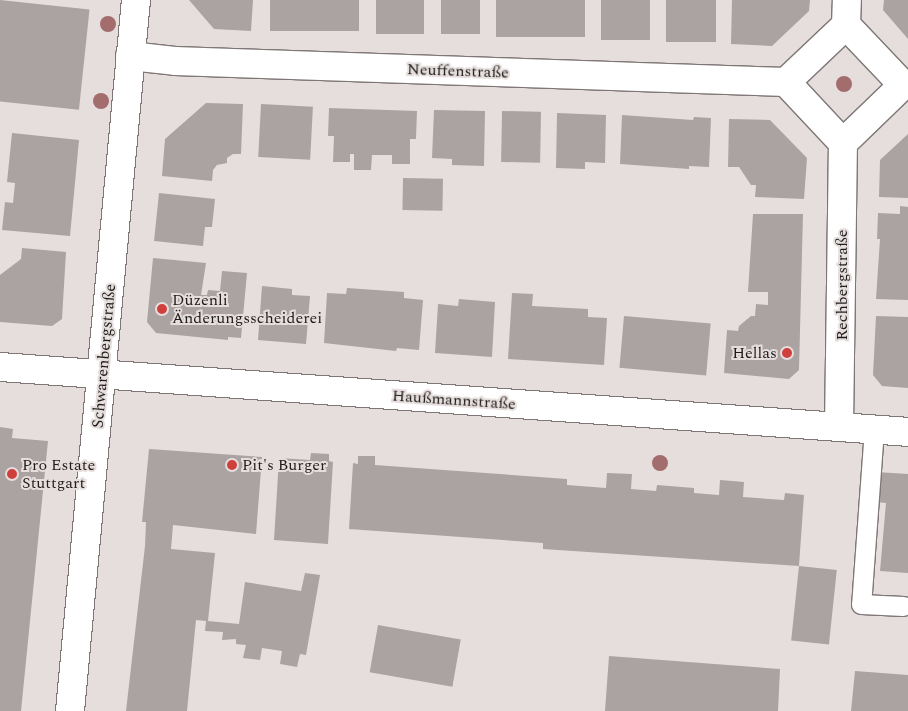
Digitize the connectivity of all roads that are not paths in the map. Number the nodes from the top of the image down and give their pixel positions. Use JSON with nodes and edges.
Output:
{"nodes":[{"id":1,"x":136,"y":0,"type":"edge"},
{"id":2,"x":846,"y":13,"type":"edge"},
{"id":3,"x":130,"y":56,"type":"junction"},
{"id":4,"x":786,"y":82,"type":"junction"},
{"id":5,"x":906,"y":85,"type":"edge"},
{"id":6,"x":843,"y":143,"type":"junction"},
{"id":7,"x":0,"y":367,"type":"edge"},
{"id":8,"x":102,"y":374,"type":"junction"},
{"id":9,"x":838,"y":427,"type":"junction"},
{"id":10,"x":874,"y":429,"type":"junction"},
{"id":11,"x":908,"y":432,"type":"edge"},
{"id":12,"x":903,"y":606,"type":"dead end"},
{"id":13,"x":70,"y":711,"type":"edge"}],
"edges":[{"from":1,"to":3,"type":"street","name":"Schwarenbergstraße"},
{"from":2,"to":4,"type":"street"},
{"from":2,"to":5,"type":"street"},
{"from":3,"to":4,"type":"street","name":"Neuffenstraße"},
{"from":3,"to":8,"type":"street","name":"Schwarenbergstraße"},
{"from":4,"to":6,"type":"street"},
{"from":5,"to":6,"type":"street"},
{"from":6,"to":9,"type":"street","name":"Rechbergstraße"},
{"from":7,"to":8,"type":"street","name":"Haußmannstraße"},
{"from":8,"to":9,"type":"street","name":"Haußmannstraße"},
{"from":8,"to":13,"type":"street","name":"Schwarenbergstraße"},
{"from":9,"to":10,"type":"street","name":"Haußmannstraße"},
{"from":10,"to":11,"type":"street","name":"Haußmannstraße"},
{"from":10,"to":12,"type":"lane"}]}
